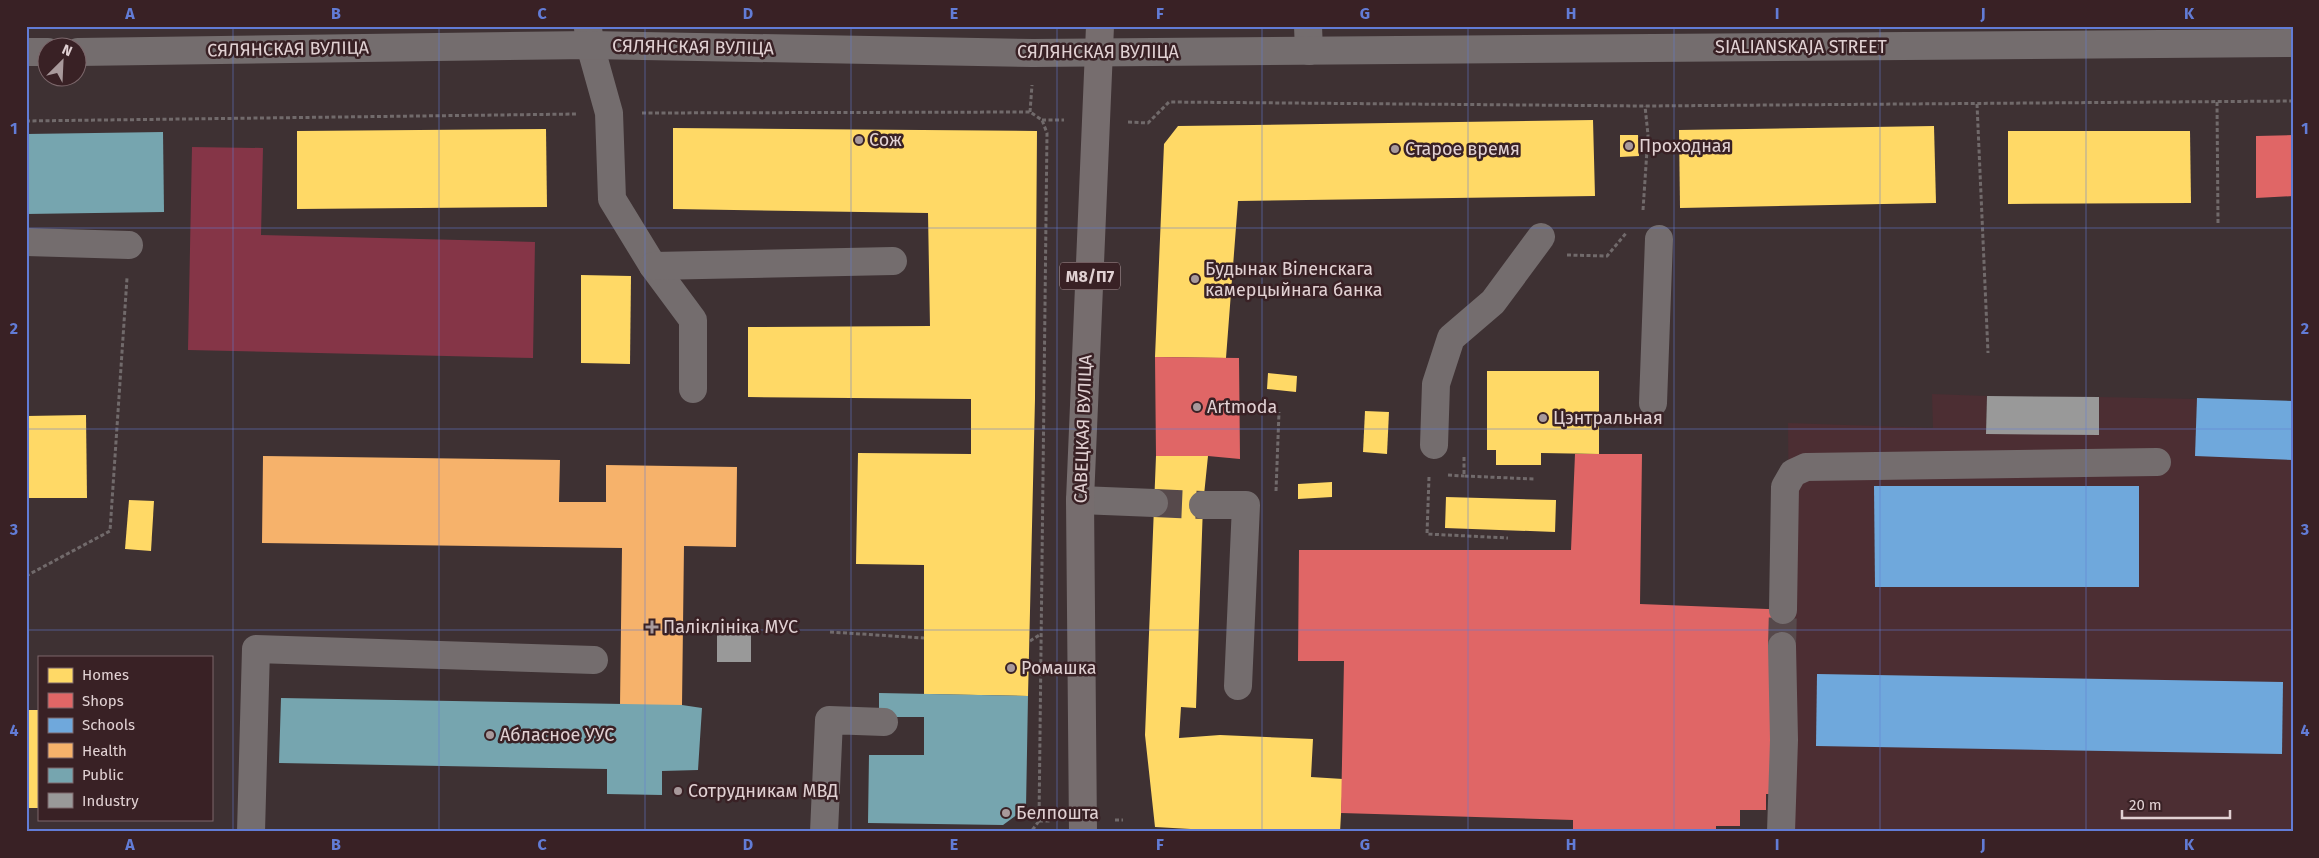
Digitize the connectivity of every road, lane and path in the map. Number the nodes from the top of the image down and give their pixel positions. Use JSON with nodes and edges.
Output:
{"nodes":[{"id":1,"x":2135,"y":35,"type":"edge"},
{"id":2,"x":589,"y":36,"type":"edge"},
{"id":3,"x":1650,"y":37,"type":"edge"},
{"id":4,"x":1099,"y":39,"type":"edge"},
{"id":5,"x":1308,"y":39,"type":"edge"},
{"id":6,"x":2293,"y":43,"type":"edge"},
{"id":7,"x":88,"y":52,"type":"edge"},
{"id":8,"x":2293,"y":101,"type":"edge"},
{"id":9,"x":2217,"y":102,"type":"junction"},
{"id":10,"x":1977,"y":104,"type":"junction"},
{"id":11,"x":1645,"y":106,"type":"junction"},
{"id":12,"x":609,"y":113,"type":"junction"},
{"id":13,"x":26,"y":121,"type":"edge"},
{"id":14,"x":1148,"y":123,"type":"dead end"},
{"id":15,"x":2218,"y":222,"type":"dead end"},
{"id":16,"x":1651,"y":228,"type":"joint"},
{"id":17,"x":1628,"y":232,"type":"dead end"},
{"id":18,"x":26,"y":242,"type":"edge"},
{"id":19,"x":128,"y":245,"type":"joint"},
{"id":20,"x":1551,"y":246,"type":"joint"},
{"id":21,"x":893,"y":262,"type":"dead end"},
{"id":22,"x":653,"y":266,"type":"junction"},
{"id":23,"x":1988,"y":353,"type":"dead end"},
{"id":24,"x":692,"y":389,"type":"dead end"},
{"id":25,"x":1653,"y":403,"type":"dead end"},
{"id":26,"x":1279,"y":412,"type":"dead end"},
{"id":27,"x":1434,"y":445,"type":"dead end"},
{"id":28,"x":1464,"y":456,"type":"dead end"},
{"id":29,"x":2157,"y":462,"type":"dead end"},
{"id":30,"x":1438,"y":475,"type":"dead end"},
{"id":31,"x":1447,"y":476,"type":"dead end"},
{"id":32,"x":1464,"y":476,"type":"junction"},
{"id":33,"x":1534,"y":478,"type":"dead end"},
{"id":34,"x":1080,"y":500,"type":"junction"},
{"id":35,"x":1154,"y":503,"type":"tunnel mouth"},
{"id":36,"x":1203,"y":505,"type":"tunnel mouth"},
{"id":37,"x":1246,"y":505,"type":"junction"},
{"id":38,"x":1508,"y":538,"type":"dead end"},
{"id":39,"x":26,"y":576,"type":"edge"},
{"id":40,"x":1783,"y":610,"type":"tunnel mouth"},
{"id":41,"x":830,"y":632,"type":"dead end"},
{"id":42,"x":1042,"y":634,"type":"junction"},
{"id":43,"x":924,"y":638,"type":"dead end"},
{"id":44,"x":1030,"y":641,"type":"dead end"},
{"id":45,"x":1782,"y":646,"type":"tunnel mouth"},
{"id":46,"x":594,"y":660,"type":"dead end"},
{"id":47,"x":1238,"y":686,"type":"dead end"},
{"id":48,"x":884,"y":722,"type":"dead end"},
{"id":49,"x":251,"y":832,"type":"edge"},
{"id":50,"x":824,"y":832,"type":"edge"},
{"id":51,"x":1031,"y":832,"type":"edge"},
{"id":52,"x":1083,"y":832,"type":"edge"},
{"id":53,"x":1781,"y":832,"type":"edge"}],
"edges":[{"from":1,"to":3,"type":"street","name":"SIALIANSKAJA STREET"},
{"from":1,"to":6,"type":"street","name":"SIALIANSKAJA STREET"},
{"from":2,"to":4,"type":"street","name":"СЯЛЯНСКАЯ ВУЛІЦА"},
{"from":2,"to":7,"type":"street","name":"СЯЛЯНСКАЯ ВУЛІЦА"},
{"from":2,"to":12,"type":"street"},
{"from":3,"to":5,"type":"street","name":"SIALIANSKAJA STREET"},
{"from":4,"to":5,"type":"street","name":"СЯЛЯНСКАЯ ВУЛІЦА"},
{"from":4,"to":34,"type":"main road","name":"САВЕЦКАЯ ВУЛІЦА","number":"М8/П7"},
{"from":8,"to":9,"type":"path"},
{"from":9,"to":10,"type":"path"},
{"from":9,"to":15,"type":"path"},
{"from":10,"to":11,"type":"path"},
{"from":10,"to":23,"type":"path"},
{"from":11,"to":14,"type":"path"},
{"from":11,"to":16,"type":"path"},
{"from":12,"to":13,"type":"path"},
{"from":12,"to":22,"type":"street"},
{"from":12,"to":42,"type":"path"},
{"from":16,"to":25,"type":"street"},
{"from":17,"to":20,"type":"path"},
{"from":18,"to":19,"type":"street"},
{"from":19,"to":39,"type":"path"},
{"from":20,"to":27,"type":"street"},
{"from":21,"to":22,"type":"street"},
{"from":22,"to":24,"type":"street"},
{"from":26,"to":37,"type":"path"},
{"from":28,"to":32,"type":"path"},
{"from":29,"to":40,"type":"street"},
{"from":30,"to":38,"type":"path"},
{"from":31,"to":32,"type":"path"},
{"from":32,"to":33,"type":"path"},
{"from":34,"to":35,"type":"street"},
{"from":34,"to":52,"type":"main road","name":"САВЕЦКАЯ ВУЛІЦА","number":"М8/П7"},
{"from":36,"to":37,"type":"street"},
{"from":37,"to":47,"type":"street"},
{"from":41,"to":43,"type":"path"},
{"from":42,"to":44,"type":"path"},
{"from":42,"to":51,"type":"path"},
{"from":45,"to":53,"type":"street"},
{"from":46,"to":49,"type":"street"},
{"from":48,"to":50,"type":"street"}]}
